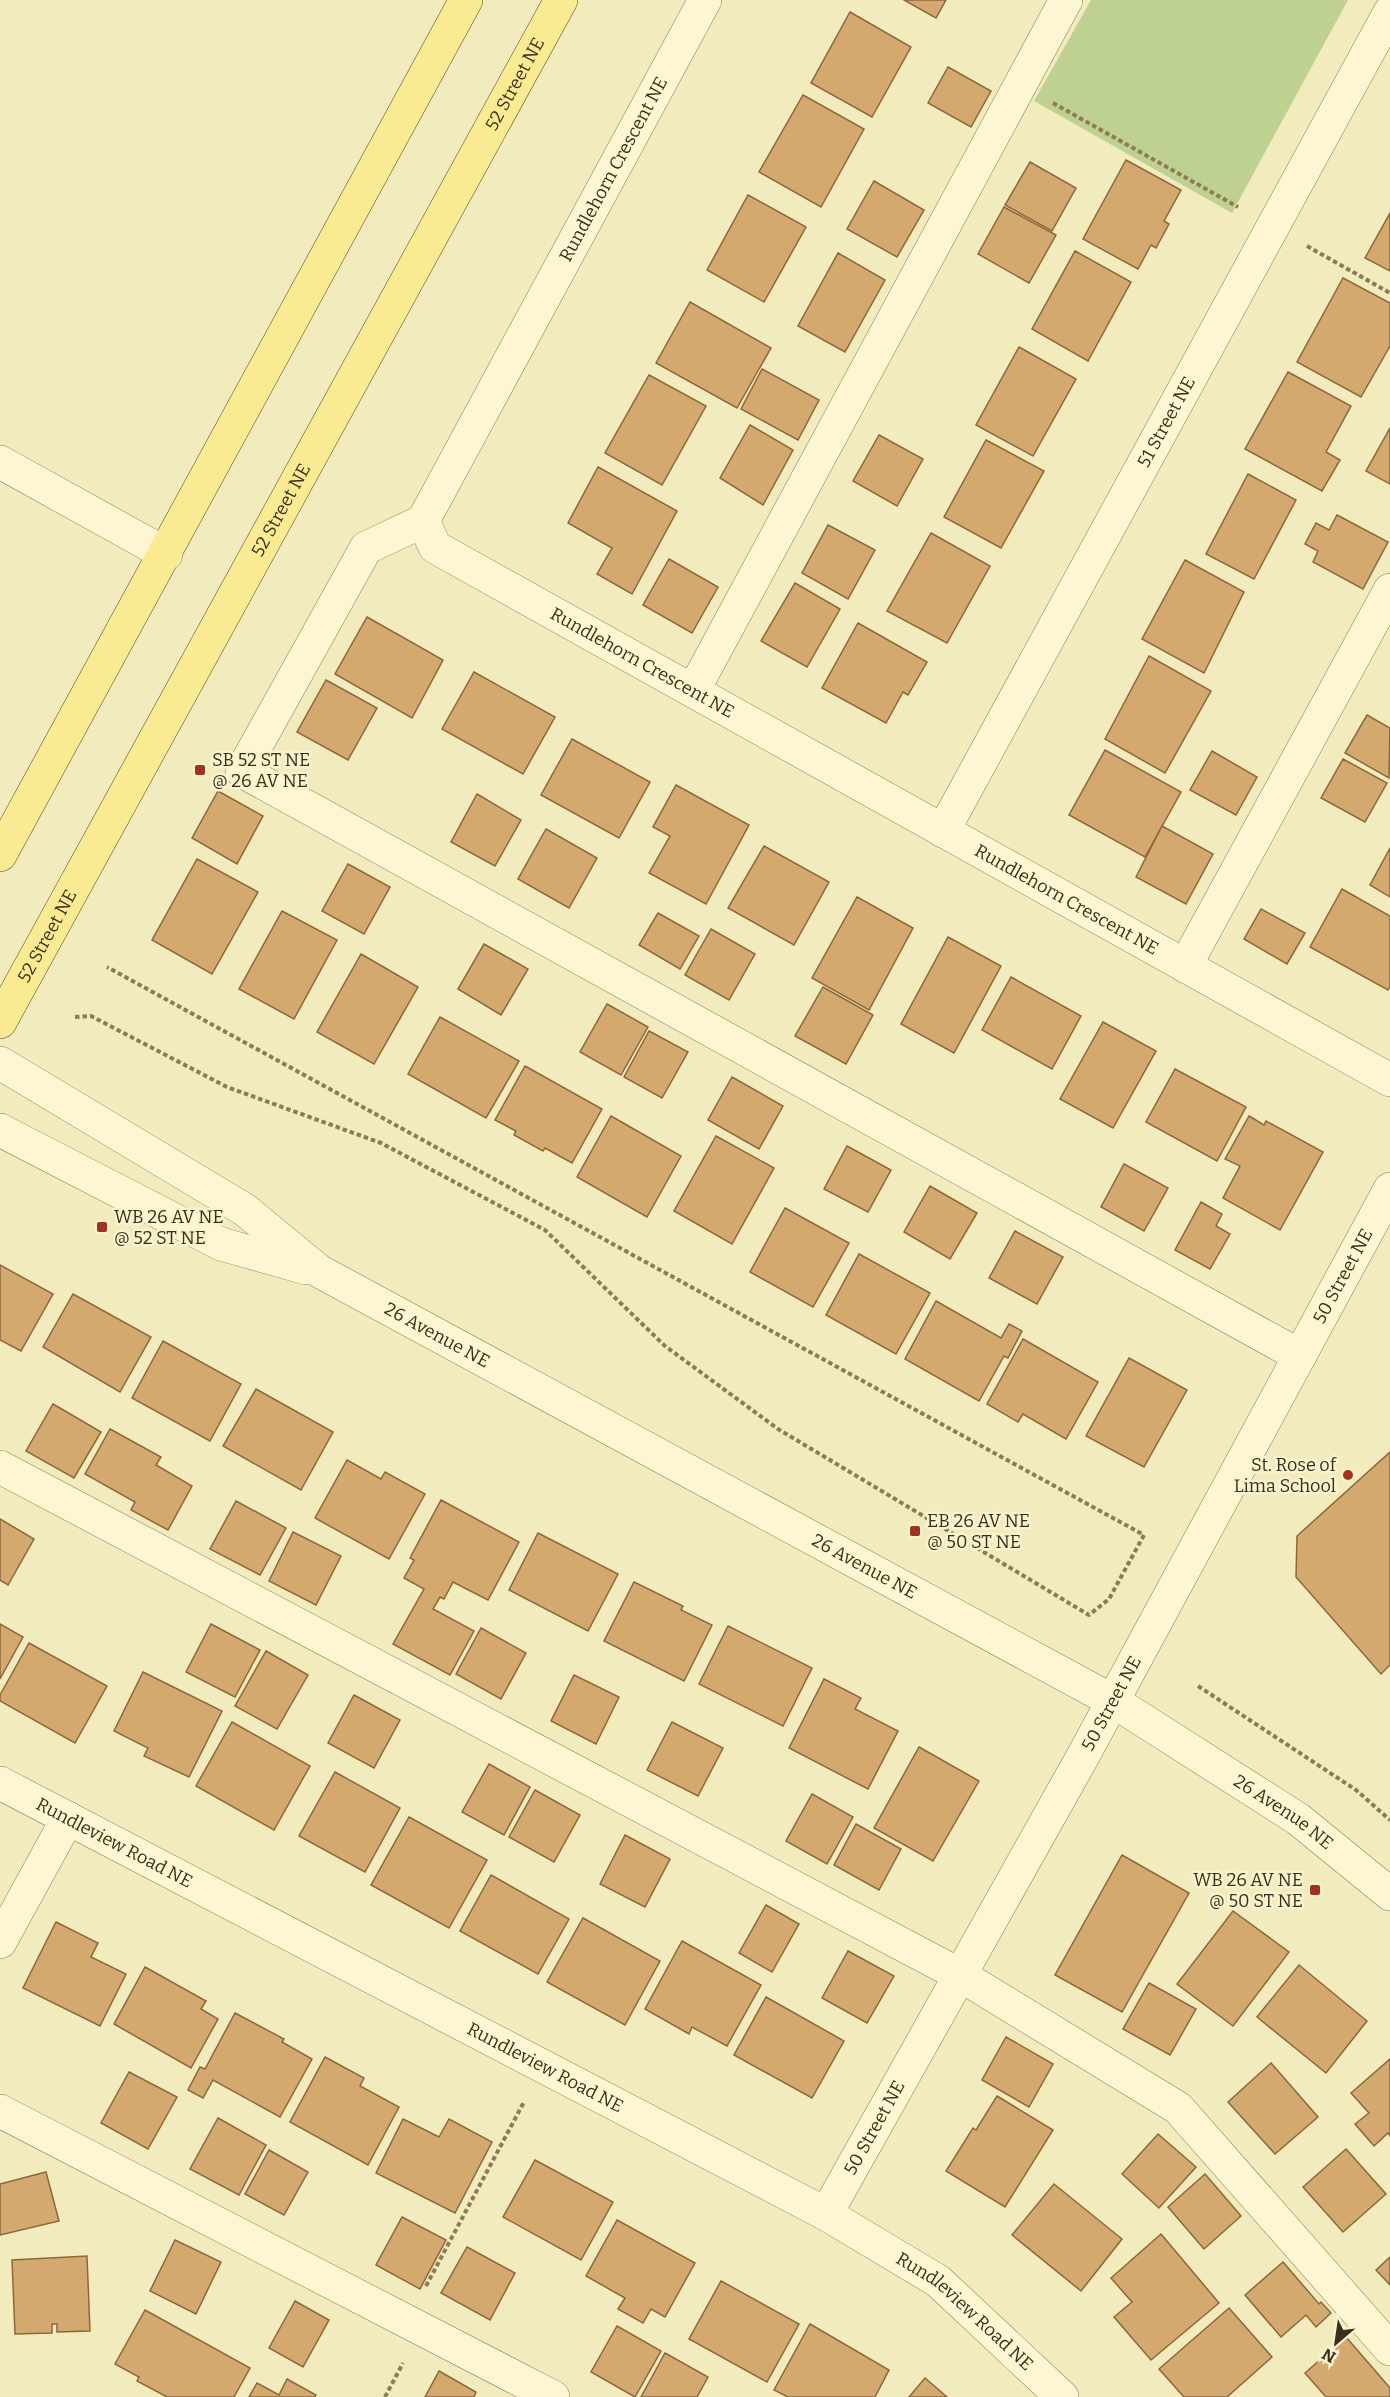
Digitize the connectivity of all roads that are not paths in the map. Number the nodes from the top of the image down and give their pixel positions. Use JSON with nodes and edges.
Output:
{"nodes":[{"id":1,"x":466,"y":0,"type":"edge"},
{"id":2,"x":561,"y":0,"type":"edge"},
{"id":3,"x":705,"y":0,"type":"edge"},
{"id":4,"x":1066,"y":0,"type":"edge"},
{"id":5,"x":1390,"y":12,"type":"edge"},
{"id":6,"x":0,"y":462,"type":"edge"},
{"id":7,"x":423,"y":521,"type":"junction"},
{"id":8,"x":166,"y":554,"type":"junction"},
{"id":9,"x":1390,"y":590,"type":"edge"},
{"id":10,"x":693,"y":691,"type":"junction"},
{"id":11,"x":39,"y":787,"type":"junction"},
{"id":12,"x":0,"y":815,"type":"edge"},
{"id":13,"x":943,"y":831,"type":"junction"},
{"id":14,"x":0,"y":855,"type":"edge"},
{"id":15,"x":1185,"y":966,"type":"junction"},
{"id":16,"x":0,"y":1022,"type":"edge"},
{"id":17,"x":0,"y":1063,"type":"edge"},
{"id":18,"x":1390,"y":1080,"type":"edge"},
{"id":19,"x":0,"y":1130,"type":"edge"},
{"id":20,"x":1390,"y":1189,"type":"edge"},
{"id":21,"x":319,"y":1271,"type":"junction"},
{"id":22,"x":1300,"y":1356,"type":"junction"},
{"id":23,"x":0,"y":1467,"type":"edge"},
{"id":24,"x":1113,"y":1701,"type":"junction"},
{"id":25,"x":0,"y":1783,"type":"edge"},
{"id":26,"x":68,"y":1818,"type":"junction"},
{"id":27,"x":1390,"y":1894,"type":"edge"},
{"id":28,"x":0,"y":1942,"type":"edge"},
{"id":29,"x":960,"y":1975,"type":"junction"},
{"id":30,"x":0,"y":2111,"type":"edge"},
{"id":31,"x":826,"y":2214,"type":"junction"},
{"id":32,"x":1390,"y":2349,"type":"edge"},
{"id":33,"x":554,"y":2397,"type":"edge"},
{"id":34,"x":1062,"y":2397,"type":"edge"}],
"edges":[{"from":1,"to":8,"type":"main road"},
{"from":2,"to":16,"type":"main road","name":"52 Street NE"},
{"from":3,"to":7,"type":"street","name":"Rundlehorn Crescent NE"},
{"from":4,"to":10,"type":"street"},
{"from":5,"to":13,"type":"street","name":"51 Street NE"},
{"from":6,"to":8,"type":"street"},
{"from":7,"to":10,"type":"street","name":"Rundlehorn Crescent NE"},
{"from":7,"to":22,"type":"street"},
{"from":8,"to":11,"type":"main road"},
{"from":9,"to":15,"type":"street"},
{"from":10,"to":13,"type":"street","name":"Rundlehorn Crescent NE"},
{"from":11,"to":12,"type":"main road"},
{"from":11,"to":14,"type":"main road"},
{"from":13,"to":15,"type":"street","name":"Rundlehorn Crescent NE"},
{"from":15,"to":18,"type":"street","name":"Rundlehorn Crescent NE"},
{"from":17,"to":21,"type":"street","name":"26 Avenue NE"},
{"from":19,"to":21,"type":"street","name":"26 Avenue NE"},
{"from":20,"to":22,"type":"street","name":"50 Street NE"},
{"from":21,"to":24,"type":"street","name":"26 Avenue NE"},
{"from":22,"to":24,"type":"street","name":"50 Street NE"},
{"from":23,"to":29,"type":"street"},
{"from":24,"to":27,"type":"street","name":"26 Avenue NE"},
{"from":24,"to":29,"type":"street","name":"50 Street NE"},
{"from":25,"to":26,"type":"street","name":"Rundleview Road NE"},
{"from":26,"to":28,"type":"street"},
{"from":26,"to":31,"type":"street","name":"Rundleview Road NE"},
{"from":29,"to":31,"type":"street","name":"50 Street NE"},
{"from":29,"to":32,"type":"street"},
{"from":30,"to":33,"type":"street"},
{"from":31,"to":34,"type":"street","name":"Rundleview Road NE"}]}
